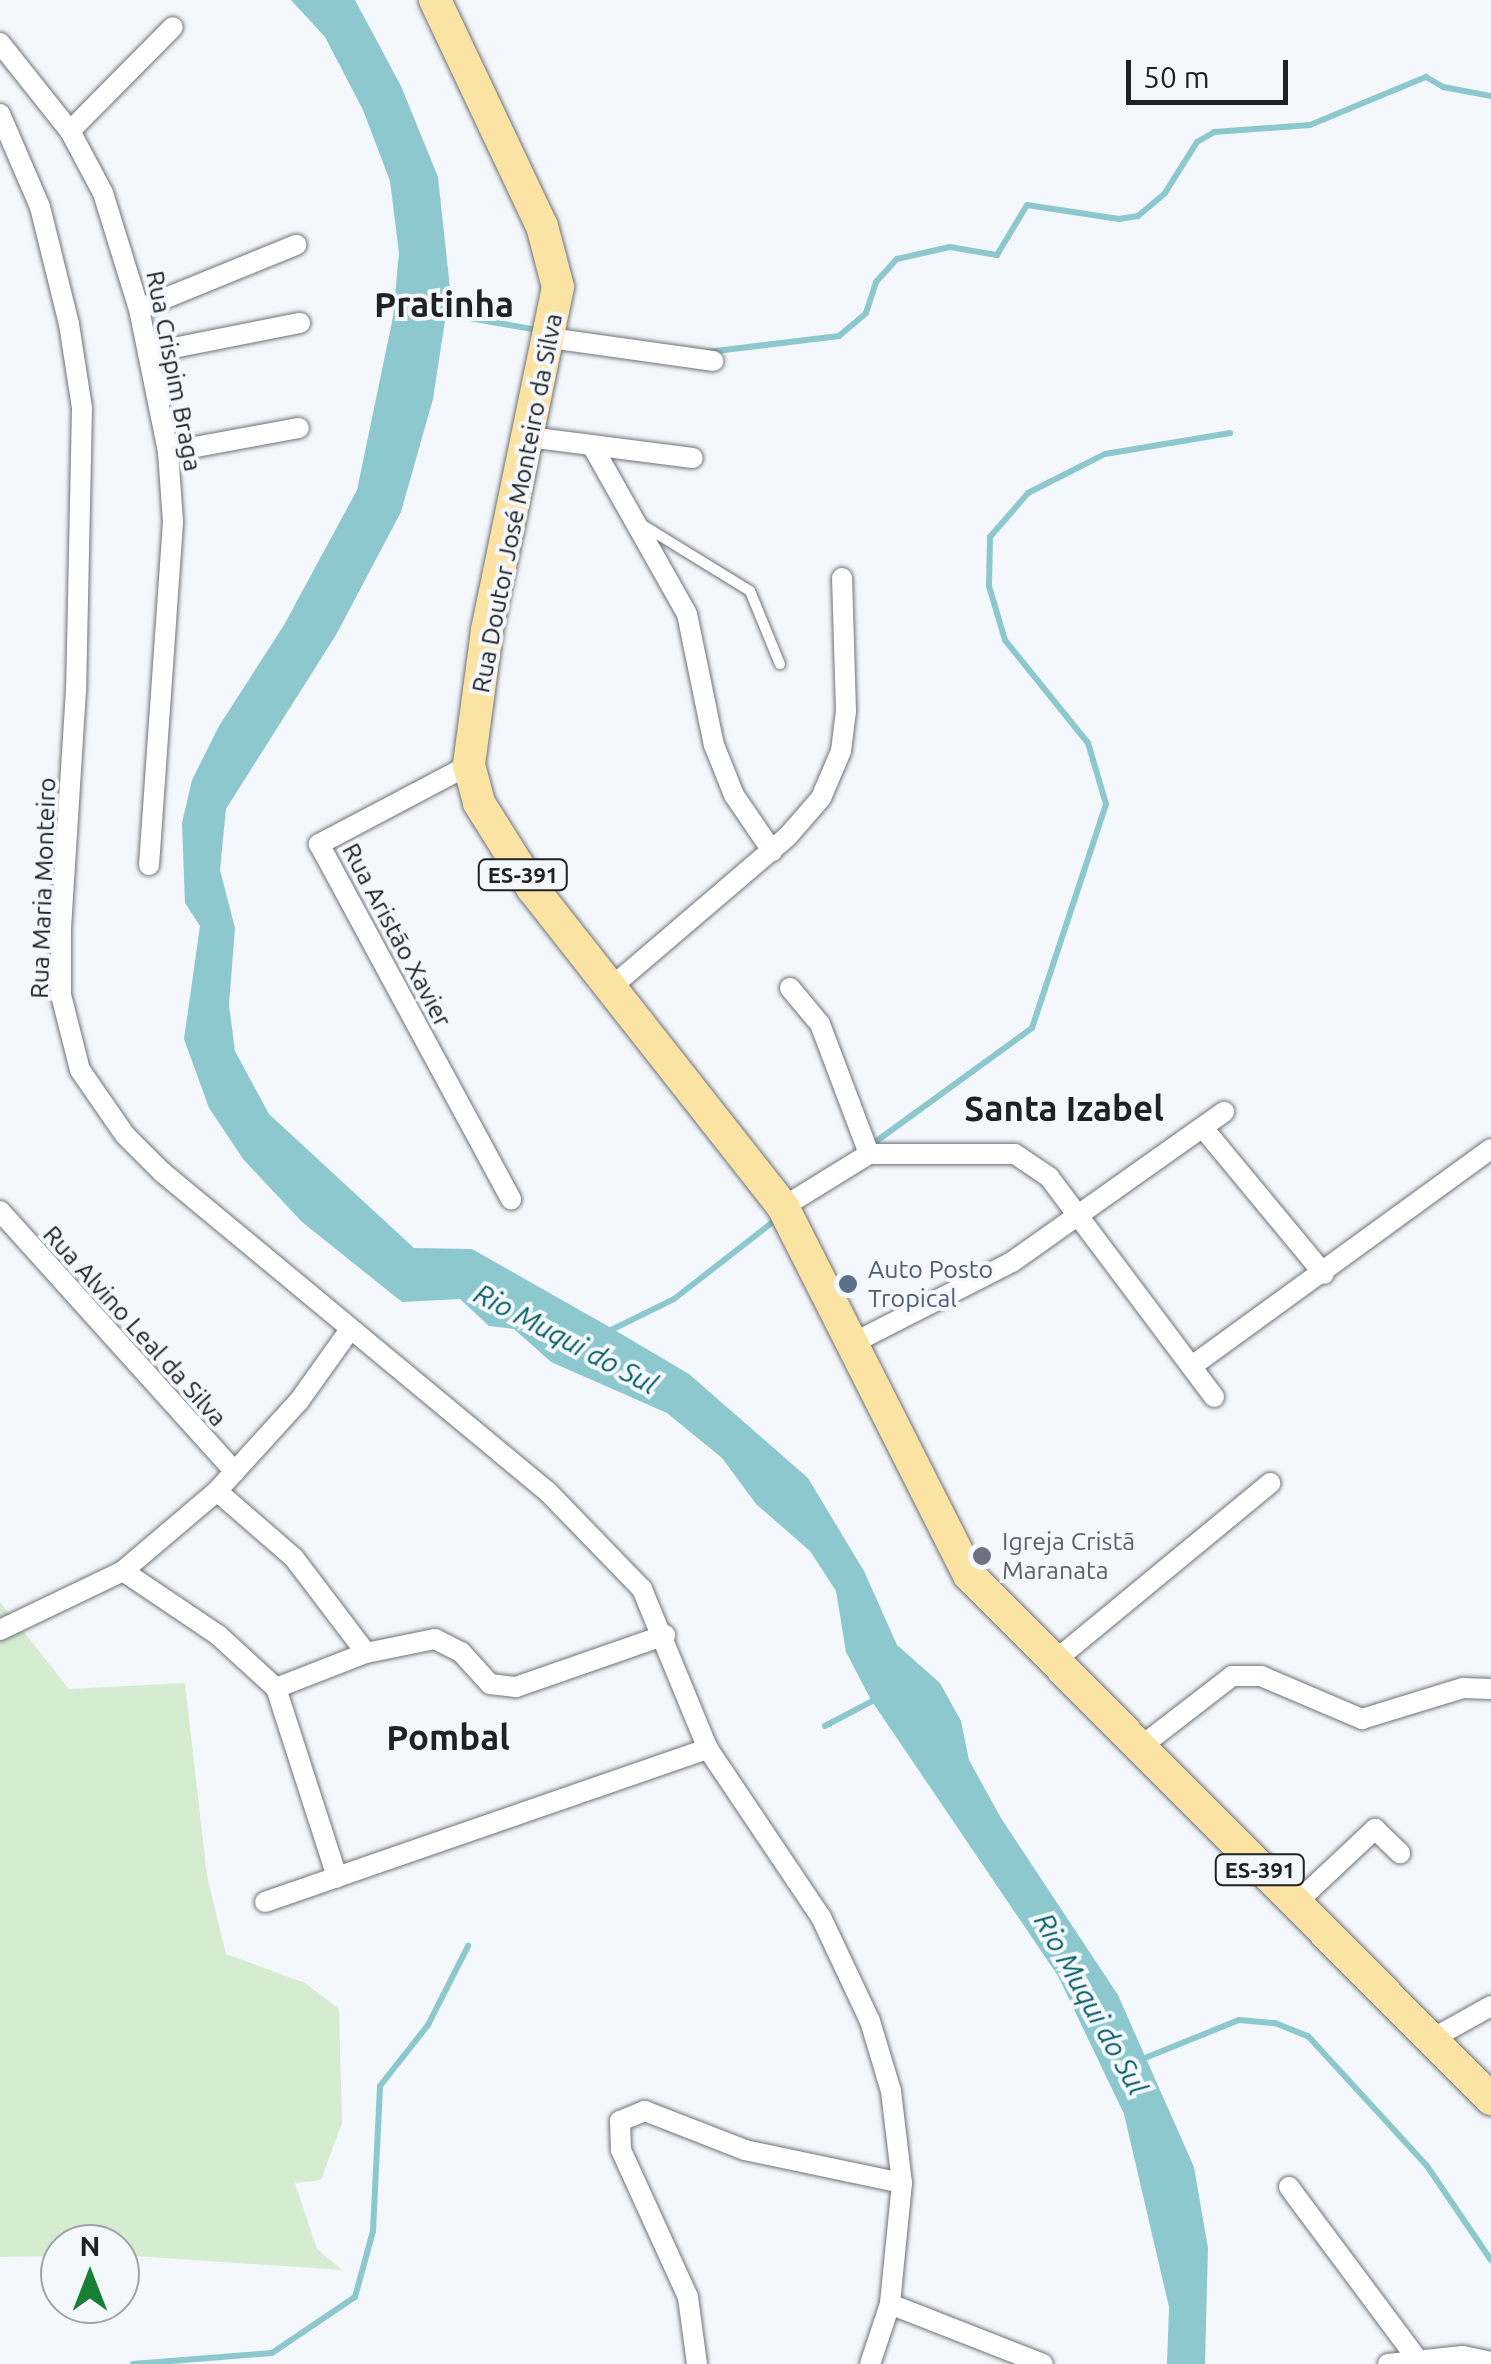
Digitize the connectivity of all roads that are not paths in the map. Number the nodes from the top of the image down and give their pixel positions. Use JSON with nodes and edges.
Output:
{"nodes":[{"id":1,"x":435,"y":0,"type":"edge"},
{"id":2,"x":173,"y":26,"type":"dead end"},
{"id":3,"x":0,"y":43,"type":"edge"},
{"id":4,"x":8,"y":68,"type":"edge"},
{"id":5,"x":0,"y":114,"type":"edge"},
{"id":6,"x":70,"y":131,"type":"junction"},
{"id":7,"x":296,"y":245,"type":"dead end"},
{"id":8,"x":139,"y":309,"type":"junction"},
{"id":9,"x":300,"y":323,"type":"dead end"},
{"id":10,"x":550,"y":338,"type":"junction"},
{"id":11,"x":148,"y":353,"type":"junction"},
{"id":12,"x":713,"y":362,"type":"dead end"},
{"id":13,"x":299,"y":428,"type":"dead end"},
{"id":14,"x":529,"y":437,"type":"junction"},
{"id":15,"x":594,"y":449,"type":"junction"},
{"id":16,"x":168,"y":452,"type":"junction"},
{"id":17,"x":693,"y":458,"type":"dead end"},
{"id":18,"x":626,"y":516,"type":"junction"},
{"id":19,"x":842,"y":578,"type":"dead end"},
{"id":20,"x":780,"y":664,"type":"dead end"},
{"id":21,"x":469,"y":765,"type":"junction"},
{"id":22,"x":772,"y":851,"type":"junction"},
{"id":23,"x":149,"y":865,"type":"dead end"},
{"id":24,"x":790,"y":988,"type":"dead end"},
{"id":25,"x":609,"y":989,"type":"junction"},
{"id":26,"x":1224,"y":1112,"type":"dead end"},
{"id":27,"x":1204,"y":1129,"type":"junction"},
{"id":28,"x":1491,"y":1149,"type":"edge"},
{"id":29,"x":869,"y":1154,"type":"junction"},
{"id":30,"x":511,"y":1199,"type":"dead end"},
{"id":31,"x":783,"y":1207,"type":"junction"},
{"id":32,"x":0,"y":1211,"type":"edge"},
{"id":33,"x":1079,"y":1217,"type":"junction"},
{"id":34,"x":1324,"y":1274,"type":"junction"},
{"id":35,"x":349,"y":1331,"type":"junction"},
{"id":36,"x":853,"y":1342,"type":"junction"},
{"id":37,"x":1192,"y":1366,"type":"junction"},
{"id":38,"x":1214,"y":1397,"type":"dead end"},
{"id":39,"x":235,"y":1472,"type":"junction"},
{"id":40,"x":1270,"y":1483,"type":"dead end"},
{"id":41,"x":217,"y":1491,"type":"junction"},
{"id":42,"x":124,"y":1571,"type":"junction"},
{"id":43,"x":0,"y":1630,"type":"edge"},
{"id":44,"x":665,"y":1635,"type":"junction"},
{"id":45,"x":366,"y":1653,"type":"junction"},
{"id":46,"x":1052,"y":1664,"type":"junction"},
{"id":47,"x":276,"y":1688,"type":"junction"},
{"id":48,"x":1491,"y":1689,"type":"edge"},
{"id":49,"x":1139,"y":1748,"type":"junction"},
{"id":50,"x":708,"y":1749,"type":"junction"},
{"id":51,"x":1400,"y":1853,"type":"dead end"},
{"id":52,"x":337,"y":1876,"type":"junction"},
{"id":53,"x":265,"y":1902,"type":"dead end"},
{"id":54,"x":1295,"y":1904,"type":"junction"},
{"id":55,"x":1491,"y":2006,"type":"edge"},
{"id":56,"x":1430,"y":2040,"type":"junction"},
{"id":57,"x":1491,"y":2099,"type":"edge"},
{"id":58,"x":902,"y":2182,"type":"junction"},
{"id":59,"x":1289,"y":2186,"type":"dead end"},
{"id":60,"x":890,"y":2304,"type":"junction"},
{"id":61,"x":1418,"y":2360,"type":"junction"},
{"id":62,"x":1491,"y":2362,"type":"edge"},
{"id":63,"x":697,"y":2364,"type":"edge"},
{"id":64,"x":870,"y":2364,"type":"edge"},
{"id":65,"x":1043,"y":2364,"type":"edge"},
{"id":66,"x":1388,"y":2364,"type":"edge"}],
"edges":[{"from":1,"to":10,"type":"main road","name":"Rua Doutor José Monteiro da Silva","number":"ES-391"},
{"from":2,"to":6,"type":"street"},
{"from":3,"to":4,"type":"street","name":"Rua Crispim Braga"},
{"from":4,"to":6,"type":"street","name":"Rua Crispim Braga"},
{"from":5,"to":35,"type":"street","name":"Rua Maria Monteiro"},
{"from":6,"to":8,"type":"street","name":"Rua Crispim Braga"},
{"from":7,"to":8,"type":"street"},
{"from":8,"to":11,"type":"street","name":"Rua Crispim Braga"},
{"from":9,"to":11,"type":"street"},
{"from":10,"to":12,"type":"street"},
{"from":10,"to":14,"type":"main road","name":"Rua Doutor José Monteiro da Silva","number":"ES-391"},
{"from":11,"to":16,"type":"street","name":"Rua Crispim Braga"},
{"from":13,"to":16,"type":"street"},
{"from":14,"to":15,"type":"street"},
{"from":14,"to":21,"type":"main road","name":"Rua Doutor José Monteiro da Silva","number":"ES-391"},
{"from":15,"to":17,"type":"street"},
{"from":15,"to":18,"type":"street"},
{"from":16,"to":23,"type":"street","name":"Rua Crispim Braga"},
{"from":18,"to":20,"type":"lane"},
{"from":18,"to":22,"type":"street"},
{"from":19,"to":22,"type":"street"},
{"from":21,"to":25,"type":"main road","name":"Rua Doutor José Monteiro da Silva","number":"ES-391"},
{"from":21,"to":30,"type":"street","name":"Rua Aristão Xavier"},
{"from":22,"to":25,"type":"street"},
{"from":24,"to":29,"type":"street"},
{"from":25,"to":31,"type":"main road","name":"Rua Doutor José Monteiro da Silva","number":"ES-391"},
{"from":26,"to":27,"type":"street"},
{"from":27,"to":33,"type":"street"},
{"from":27,"to":34,"type":"street"},
{"from":28,"to":34,"type":"street"},
{"from":29,"to":31,"type":"street"},
{"from":29,"to":33,"type":"street"},
{"from":31,"to":36,"type":"main road","name":"Rua Doutor José Monteiro da Silva","number":"ES-391"},
{"from":32,"to":39,"type":"street","name":"Rua Alvino Leal da Silva"},
{"from":33,"to":36,"type":"street"},
{"from":33,"to":37,"type":"street"},
{"from":34,"to":37,"type":"street"},
{"from":35,"to":39,"type":"street"},
{"from":35,"to":44,"type":"street","name":"Rua Maria Monteiro"},
{"from":36,"to":46,"type":"main road","name":"Rua Doutor José Monteiro da Silva","number":"ES-391"},
{"from":37,"to":38,"type":"street"},
{"from":39,"to":41,"type":"street"},
{"from":40,"to":46,"type":"street"},
{"from":41,"to":42,"type":"street"},
{"from":41,"to":45,"type":"street"},
{"from":42,"to":43,"type":"street"},
{"from":42,"to":47,"type":"street"},
{"from":44,"to":45,"type":"street"},
{"from":44,"to":50,"type":"street","name":"Rua Maria Monteiro"},
{"from":45,"to":47,"type":"street"},
{"from":46,"to":49,"type":"main road","number":"ES-391"},
{"from":47,"to":52,"type":"street"},
{"from":48,"to":49,"type":"street"},
{"from":49,"to":54,"type":"main road","number":"ES-391"},
{"from":50,"to":52,"type":"street"},
{"from":50,"to":58,"type":"street","name":"Rua Maria Monteiro"},
{"from":51,"to":54,"type":"street"},
{"from":52,"to":53,"type":"street"},
{"from":54,"to":56,"type":"main road","number":"ES-391"},
{"from":55,"to":56,"type":"street"},
{"from":56,"to":57,"type":"main road","number":"ES-391"},
{"from":58,"to":60,"type":"street","name":"Rua Maria Monteiro"},
{"from":58,"to":63,"type":"street"},
{"from":59,"to":61,"type":"street"},
{"from":60,"to":64,"type":"street","name":"Rua Maria Monteiro"},
{"from":60,"to":65,"type":"street"},
{"from":61,"to":62,"type":"street"},
{"from":61,"to":66,"type":"street"}]}
